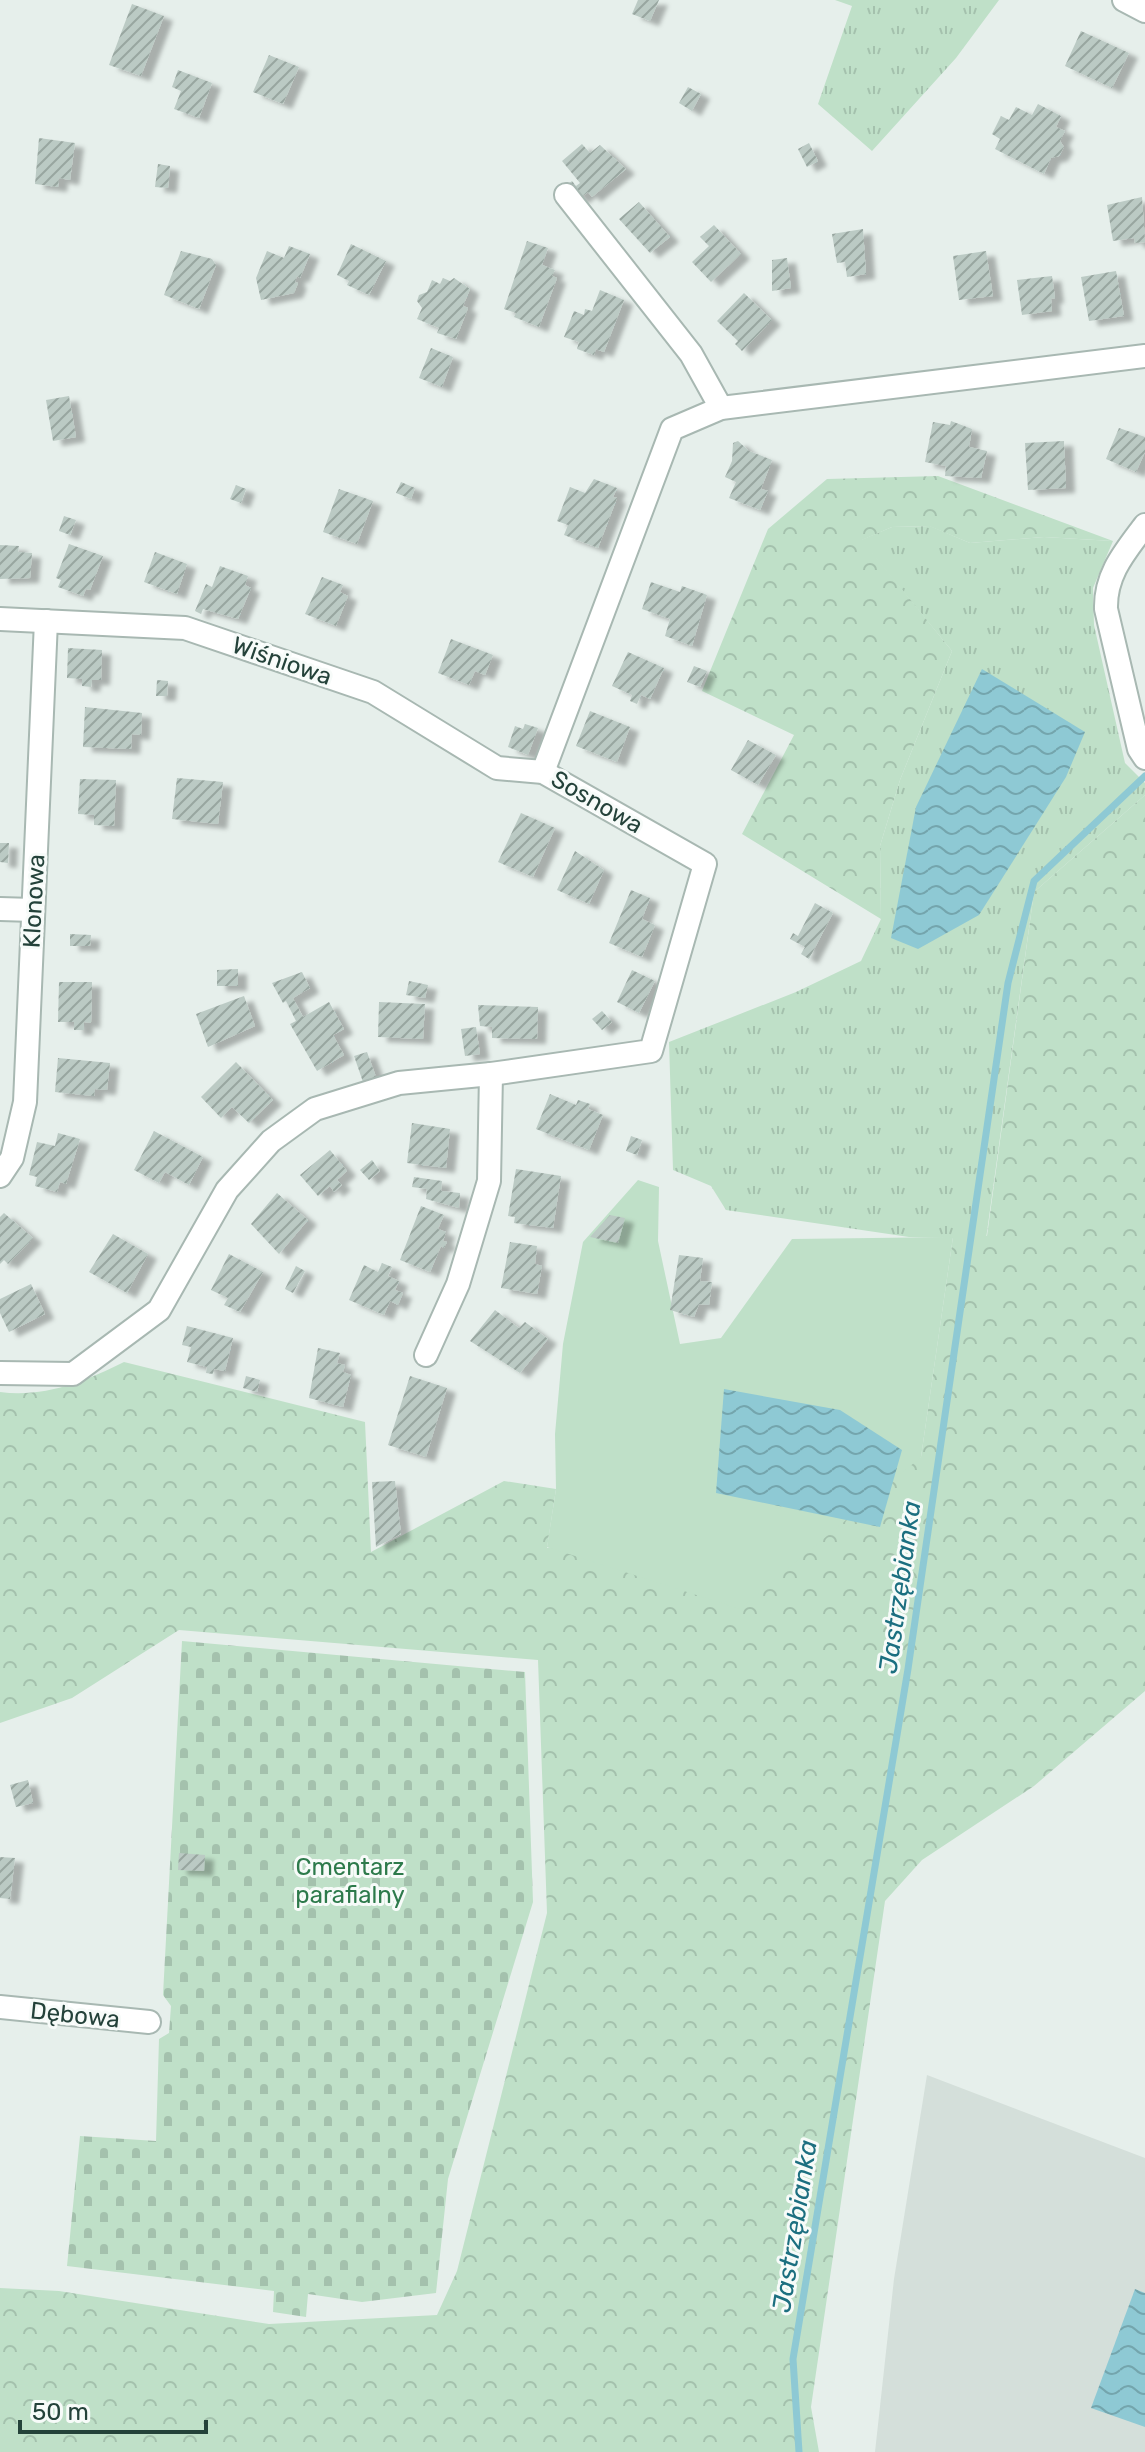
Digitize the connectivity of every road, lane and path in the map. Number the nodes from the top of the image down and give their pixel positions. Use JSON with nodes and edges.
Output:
{"nodes":[{"id":1,"x":1124,"y":0,"type":"edge"},
{"id":2,"x":1145,"y":11,"type":"edge"},
{"id":3,"x":566,"y":195,"type":"dead end"},
{"id":4,"x":1145,"y":356,"type":"edge"},
{"id":5,"x":721,"y":408,"type":"junction"},
{"id":6,"x":1145,"y":525,"type":"edge"},
{"id":7,"x":0,"y":619,"type":"edge"},
{"id":8,"x":46,"y":621,"type":"junction"},
{"id":9,"x":1142,"y":753,"type":"edge"},
{"id":10,"x":543,"y":772,"type":"junction"},
{"id":11,"x":0,"y":909,"type":"edge"},
{"id":12,"x":33,"y":910,"type":"junction"},
{"id":13,"x":491,"y":1074,"type":"junction"},
{"id":14,"x":0,"y":1176,"type":"edge"},
{"id":15,"x":426,"y":1355,"type":"dead end"},
{"id":16,"x":0,"y":1373,"type":"edge"},
{"id":17,"x":0,"y":2007,"type":"edge"},
{"id":18,"x":149,"y":2022,"type":"dead end"}],
"edges":[{"from":1,"to":2,"type":"street"},
{"from":3,"to":5,"type":"street"},
{"from":4,"to":5,"type":"street","name":"Sosnowa"},
{"from":5,"to":10,"type":"street","name":"Sosnowa"},
{"from":6,"to":9,"type":"street"},
{"from":7,"to":8,"type":"street","name":"Wiśniowa"},
{"from":8,"to":10,"type":"street","name":"Wiśniowa"},
{"from":8,"to":12,"type":"street","name":"Klonowa"},
{"from":10,"to":13,"type":"street","name":"Sosnowa"},
{"from":11,"to":12,"type":"street"},
{"from":12,"to":14,"type":"street","name":"Klonowa"},
{"from":13,"to":15,"type":"street"},
{"from":13,"to":16,"type":"street","name":"Sosnowa"},
{"from":17,"to":18,"type":"street","name":"Dębowa"}]}
